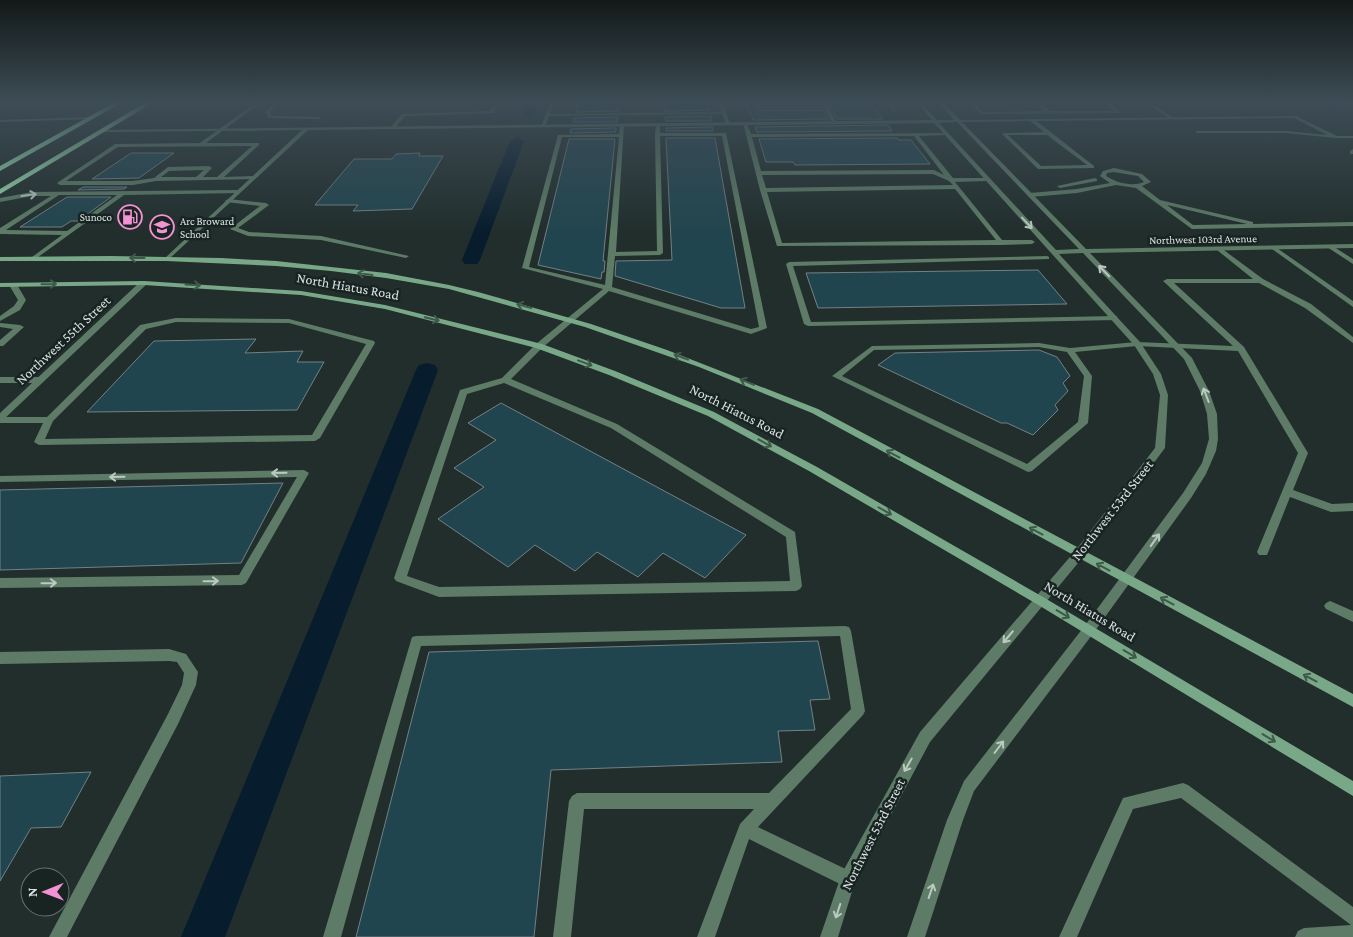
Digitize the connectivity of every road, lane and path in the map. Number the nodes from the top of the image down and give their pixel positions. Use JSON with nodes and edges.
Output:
{"nodes":[{"id":1,"x":43,"y":145,"type":"edge"},
{"id":2,"x":80,"y":145,"type":"edge"},
{"id":3,"x":201,"y":145,"type":"joint"},
{"id":4,"x":216,"y":145,"type":"edge"},
{"id":5,"x":256,"y":145,"type":"edge"},
{"id":6,"x":289,"y":145,"type":"edge"},
{"id":7,"x":558,"y":145,"type":"edge"},
{"id":8,"x":620,"y":145,"type":"edge"},
{"id":9,"x":657,"y":145,"type":"edge"},
{"id":10,"x":726,"y":145,"type":"edge"},
{"id":11,"x":751,"y":145,"type":"edge"},
{"id":12,"x":923,"y":145,"type":"edge"},
{"id":13,"x":957,"y":145,"type":"edge"},
{"id":14,"x":981,"y":145,"type":"edge"},
{"id":15,"x":1015,"y":145,"type":"edge"},
{"id":16,"x":1063,"y":145,"type":"edge"},
{"id":17,"x":1091,"y":167,"type":"junction"},
{"id":18,"x":0,"y":169,"type":"edge"},
{"id":19,"x":759,"y":173,"type":"junction"},
{"id":20,"x":1105,"y":175,"type":"junction"},
{"id":21,"x":198,"y":178,"type":"junction"},
{"id":22,"x":219,"y":178,"type":"junction"},
{"id":23,"x":253,"y":178,"type":"junction"},
{"id":24,"x":156,"y":179,"type":"junction"},
{"id":25,"x":988,"y":179,"type":"junction"},
{"id":26,"x":951,"y":180,"type":"junction"},
{"id":27,"x":1116,"y":183,"type":"junction"},
{"id":28,"x":1136,"y":185,"type":"junction"},
{"id":29,"x":957,"y":188,"type":"junction"},
{"id":30,"x":763,"y":190,"type":"junction"},
{"id":31,"x":0,"y":192,"type":"edge"},
{"id":32,"x":238,"y":192,"type":"junction"},
{"id":33,"x":1028,"y":192,"type":"junction"},
{"id":34,"x":124,"y":193,"type":"junction"},
{"id":35,"x":58,"y":194,"type":"junction"},
{"id":36,"x":0,"y":200,"type":"edge"},
{"id":37,"x":228,"y":201,"type":"junction"},
{"id":38,"x":1157,"y":201,"type":"junction"},
{"id":39,"x":1353,"y":224,"type":"edge"},
{"id":40,"x":1266,"y":226,"type":"junction"},
{"id":41,"x":0,"y":232,"type":"edge"},
{"id":42,"x":69,"y":233,"type":"junction"},
{"id":43,"x":1001,"y":242,"type":"junction"},
{"id":44,"x":1032,"y":242,"type":"dead end"},
{"id":45,"x":1329,"y":246,"type":"junction"},
{"id":46,"x":1353,"y":246,"type":"edge"},
{"id":47,"x":1274,"y":248,"type":"junction"},
{"id":48,"x":1219,"y":249,"type":"junction"},
{"id":49,"x":1085,"y":251,"type":"junction"},
{"id":50,"x":1054,"y":252,"type":"junction"},
{"id":51,"x":612,"y":254,"type":"junction"},
{"id":52,"x":406,"y":256,"type":"dead end"},
{"id":53,"x":34,"y":258,"type":"junction"},
{"id":54,"x":168,"y":258,"type":"junction"},
{"id":55,"x":1047,"y":258,"type":"dead end"},
{"id":56,"x":0,"y":259,"type":"edge"},
{"id":57,"x":1353,"y":262,"type":"edge"},
{"id":58,"x":1260,"y":281,"type":"junction"},
{"id":59,"x":144,"y":283,"type":"junction"},
{"id":60,"x":0,"y":285,"type":"edge"},
{"id":61,"x":13,"y":285,"type":"junction"},
{"id":62,"x":608,"y":288,"type":"junction"},
{"id":63,"x":1353,"y":305,"type":"edge"},
{"id":64,"x":1114,"y":318,"type":"junction"},
{"id":65,"x":0,"y":319,"type":"edge"},
{"id":66,"x":571,"y":319,"type":"junction"},
{"id":67,"x":0,"y":325,"type":"edge"},
{"id":68,"x":1353,"y":340,"type":"edge"},
{"id":69,"x":0,"y":344,"type":"edge"},
{"id":70,"x":1137,"y":344,"type":"junction"},
{"id":71,"x":1176,"y":345,"type":"junction"},
{"id":72,"x":539,"y":346,"type":"junction"},
{"id":73,"x":1241,"y":349,"type":"junction"},
{"id":74,"x":1070,"y":350,"type":"junction"},
{"id":75,"x":0,"y":380,"type":"edge"},
{"id":76,"x":41,"y":380,"type":"junction"},
{"id":77,"x":505,"y":380,"type":"junction"},
{"id":78,"x":0,"y":419,"type":"edge"},
{"id":79,"x":50,"y":420,"type":"junction"},
{"id":80,"x":0,"y":480,"type":"edge"},
{"id":81,"x":1287,"y":492,"type":"junction"},
{"id":82,"x":1353,"y":507,"type":"edge"},
{"id":83,"x":1263,"y":552,"type":"dead end"},
{"id":84,"x":1079,"y":554,"type":"junction"},
{"id":85,"x":1127,"y":580,"type":"junction"},
{"id":86,"x":0,"y":584,"type":"edge"},
{"id":87,"x":1039,"y":600,"type":"junction"},
{"id":88,"x":1330,"y":606,"type":"dead end"},
{"id":89,"x":1353,"y":617,"type":"edge"},
{"id":90,"x":1088,"y":629,"type":"junction"},
{"id":91,"x":0,"y":658,"type":"edge"},
{"id":92,"x":1353,"y":701,"type":"edge"},
{"id":93,"x":1353,"y":788,"type":"edge"},
{"id":94,"x":772,"y":801,"type":"junction"},
{"id":95,"x":745,"y":829,"type":"junction"},
{"id":96,"x":848,"y":879,"type":"junction"},
{"id":97,"x":1353,"y":917,"type":"edge"},
{"id":98,"x":1353,"y":933,"type":"edge"},
{"id":99,"x":58,"y":937,"type":"edge"},
{"id":100,"x":332,"y":937,"type":"edge"},
{"id":101,"x":562,"y":937,"type":"edge"},
{"id":102,"x":706,"y":937,"type":"edge"},
{"id":103,"x":829,"y":937,"type":"edge"},
{"id":104,"x":916,"y":937,"type":"edge"},
{"id":105,"x":1068,"y":937,"type":"edge"},
{"id":106,"x":1304,"y":937,"type":"edge"}],
"edges":[{"from":1,"to":18,"type":"highway"},
{"from":2,"to":31,"type":"highway"},
{"from":3,"to":4,"type":"street"},
{"from":3,"to":24,"type":"street"},
{"from":5,"to":22,"type":"street"},
{"from":6,"to":23,"type":"street"},
{"from":7,"to":62,"type":"street"},
{"from":8,"to":51,"type":"street"},
{"from":9,"to":51,"type":"street"},
{"from":10,"to":62,"type":"street"},
{"from":11,"to":19,"type":"street"},
{"from":12,"to":26,"type":"street"},
{"from":13,"to":25,"type":"street","name":"Northwest 53rd Street"},
{"from":14,"to":33,"type":"street"},
{"from":15,"to":17,"type":"street"},
{"from":16,"to":17,"type":"street"},
{"from":17,"to":20,"type":"street"},
{"from":19,"to":26,"type":"street"},
{"from":19,"to":30,"type":"street"},
{"from":20,"to":27,"type":"street"},
{"from":20,"to":28,"type":"street"},
{"from":20,"to":33,"type":"street"},
{"from":21,"to":22,"type":"street"},
{"from":21,"to":24,"type":"street"},
{"from":21,"to":24,"type":"street"},
{"from":22,"to":23,"type":"street"},
{"from":23,"to":32,"type":"street"},
{"from":25,"to":26,"type":"street"},
{"from":25,"to":50,"type":"street","name":"Northwest 53rd Street","one_way":true},
{"from":26,"to":29,"type":"street"},
{"from":27,"to":28,"type":"street"},
{"from":27,"to":33,"type":"street"},
{"from":28,"to":38,"type":"street"},
{"from":29,"to":30,"type":"street"},
{"from":29,"to":43,"type":"street"},
{"from":30,"to":43,"type":"street"},
{"from":32,"to":34,"type":"street"},
{"from":32,"to":37,"type":"street"},
{"from":33,"to":49,"type":"street"},
{"from":34,"to":35,"type":"street"},
{"from":34,"to":42,"type":"street"},
{"from":36,"to":35,"type":"street","one_way":true},
{"from":35,"to":41,"type":"street"},
{"from":37,"to":52,"type":"street"},
{"from":37,"to":54,"type":"street"},
{"from":38,"to":40,"type":"street"},
{"from":38,"to":40,"type":"street"},
{"from":39,"to":40,"type":"street"},
{"from":41,"to":42,"type":"street"},
{"from":42,"to":53,"type":"street"},
{"from":43,"to":44,"type":"street"},
{"from":45,"to":46,"type":"street","name":"Northwest 103rd Avenue"},
{"from":45,"to":47,"type":"street","name":"Northwest 103rd Avenue"},
{"from":45,"to":57,"type":"street"},
{"from":47,"to":48,"type":"street","name":"Northwest 103rd Avenue"},
{"from":47,"to":63,"type":"street"},
{"from":48,"to":49,"type":"street","name":"Northwest 103rd Avenue"},
{"from":48,"to":58,"type":"street"},
{"from":49,"to":50,"type":"street","name":"Northwest 103rd Avenue"},
{"from":71,"to":49,"type":"street","one_way":true},
{"from":50,"to":64,"type":"street","name":"Northwest 53rd Street"},
{"from":51,"to":62,"type":"street"},
{"from":54,"to":53,"type":"main road","name":"North Hiatus Road","one_way":true},
{"from":53,"to":56,"type":"main road","name":"North Hiatus Road"},
{"from":66,"to":54,"type":"main road","name":"North Hiatus Road","one_way":true},
{"from":55,"to":64,"type":"street"},
{"from":58,"to":68,"type":"street"},
{"from":58,"to":73,"type":"street"},
{"from":61,"to":59,"type":"main road","name":"North Hiatus Road","one_way":true},
{"from":59,"to":72,"type":"main road","name":"North Hiatus Road","one_way":true},
{"from":59,"to":76,"type":"street","name":"Northwest 55th Street"},
{"from":60,"to":61,"type":"main road","name":"North Hiatus Road"},
{"from":61,"to":65,"type":"street"},
{"from":62,"to":66,"type":"street"},
{"from":64,"to":70,"type":"street","name":"Northwest 53rd Street"},
{"from":66,"to":72,"type":"street"},
{"from":84,"to":66,"type":"main road","name":"North Hiatus Road","one_way":true},
{"from":67,"to":69,"type":"street"},
{"from":70,"to":71,"type":"street"},
{"from":70,"to":74,"type":"street"},
{"from":70,"to":84,"type":"street","name":"Northwest 53rd Street"},
{"from":71,"to":73,"type":"street"},
{"from":85,"to":71,"type":"street","one_way":true},
{"from":72,"to":77,"type":"street"},
{"from":72,"to":87,"type":"main road","name":"North Hiatus Road","one_way":true},
{"from":73,"to":81,"type":"street"},
{"from":74,"to":74,"type":"street"},
{"from":75,"to":76,"type":"street"},
{"from":76,"to":78,"type":"street","name":"Northwest 55th Street"},
{"from":77,"to":77,"type":"street"},
{"from":78,"to":79,"type":"street"},
{"from":79,"to":79,"type":"street"},
{"from":86,"to":80,"type":"street","one_way":true},
{"from":81,"to":82,"type":"street"},
{"from":81,"to":83,"type":"street"},
{"from":85,"to":84,"type":"main road","name":"North Hiatus Road","one_way":true},
{"from":84,"to":87,"type":"street","name":"Northwest 53rd Street"},
{"from":85,"to":90,"type":"street"},
{"from":92,"to":85,"type":"main road","name":"North Hiatus Road","one_way":true},
{"from":87,"to":90,"type":"main road","name":"North Hiatus Road","one_way":true},
{"from":87,"to":96,"type":"street","name":"Northwest 53rd Street","one_way":true},
{"from":88,"to":89,"type":"street"},
{"from":90,"to":93,"type":"main road","name":"North Hiatus Road","one_way":true},
{"from":104,"to":90,"type":"street","one_way":true},
{"from":91,"to":99,"type":"street"},
{"from":94,"to":95,"type":"street"},
{"from":94,"to":100,"type":"street"},
{"from":94,"to":101,"type":"street"},
{"from":95,"to":96,"type":"street"},
{"from":95,"to":102,"type":"street"},
{"from":96,"to":103,"type":"street","name":"Northwest 53rd Street","one_way":true},
{"from":97,"to":105,"type":"street"},
{"from":98,"to":106,"type":"street"}]}
